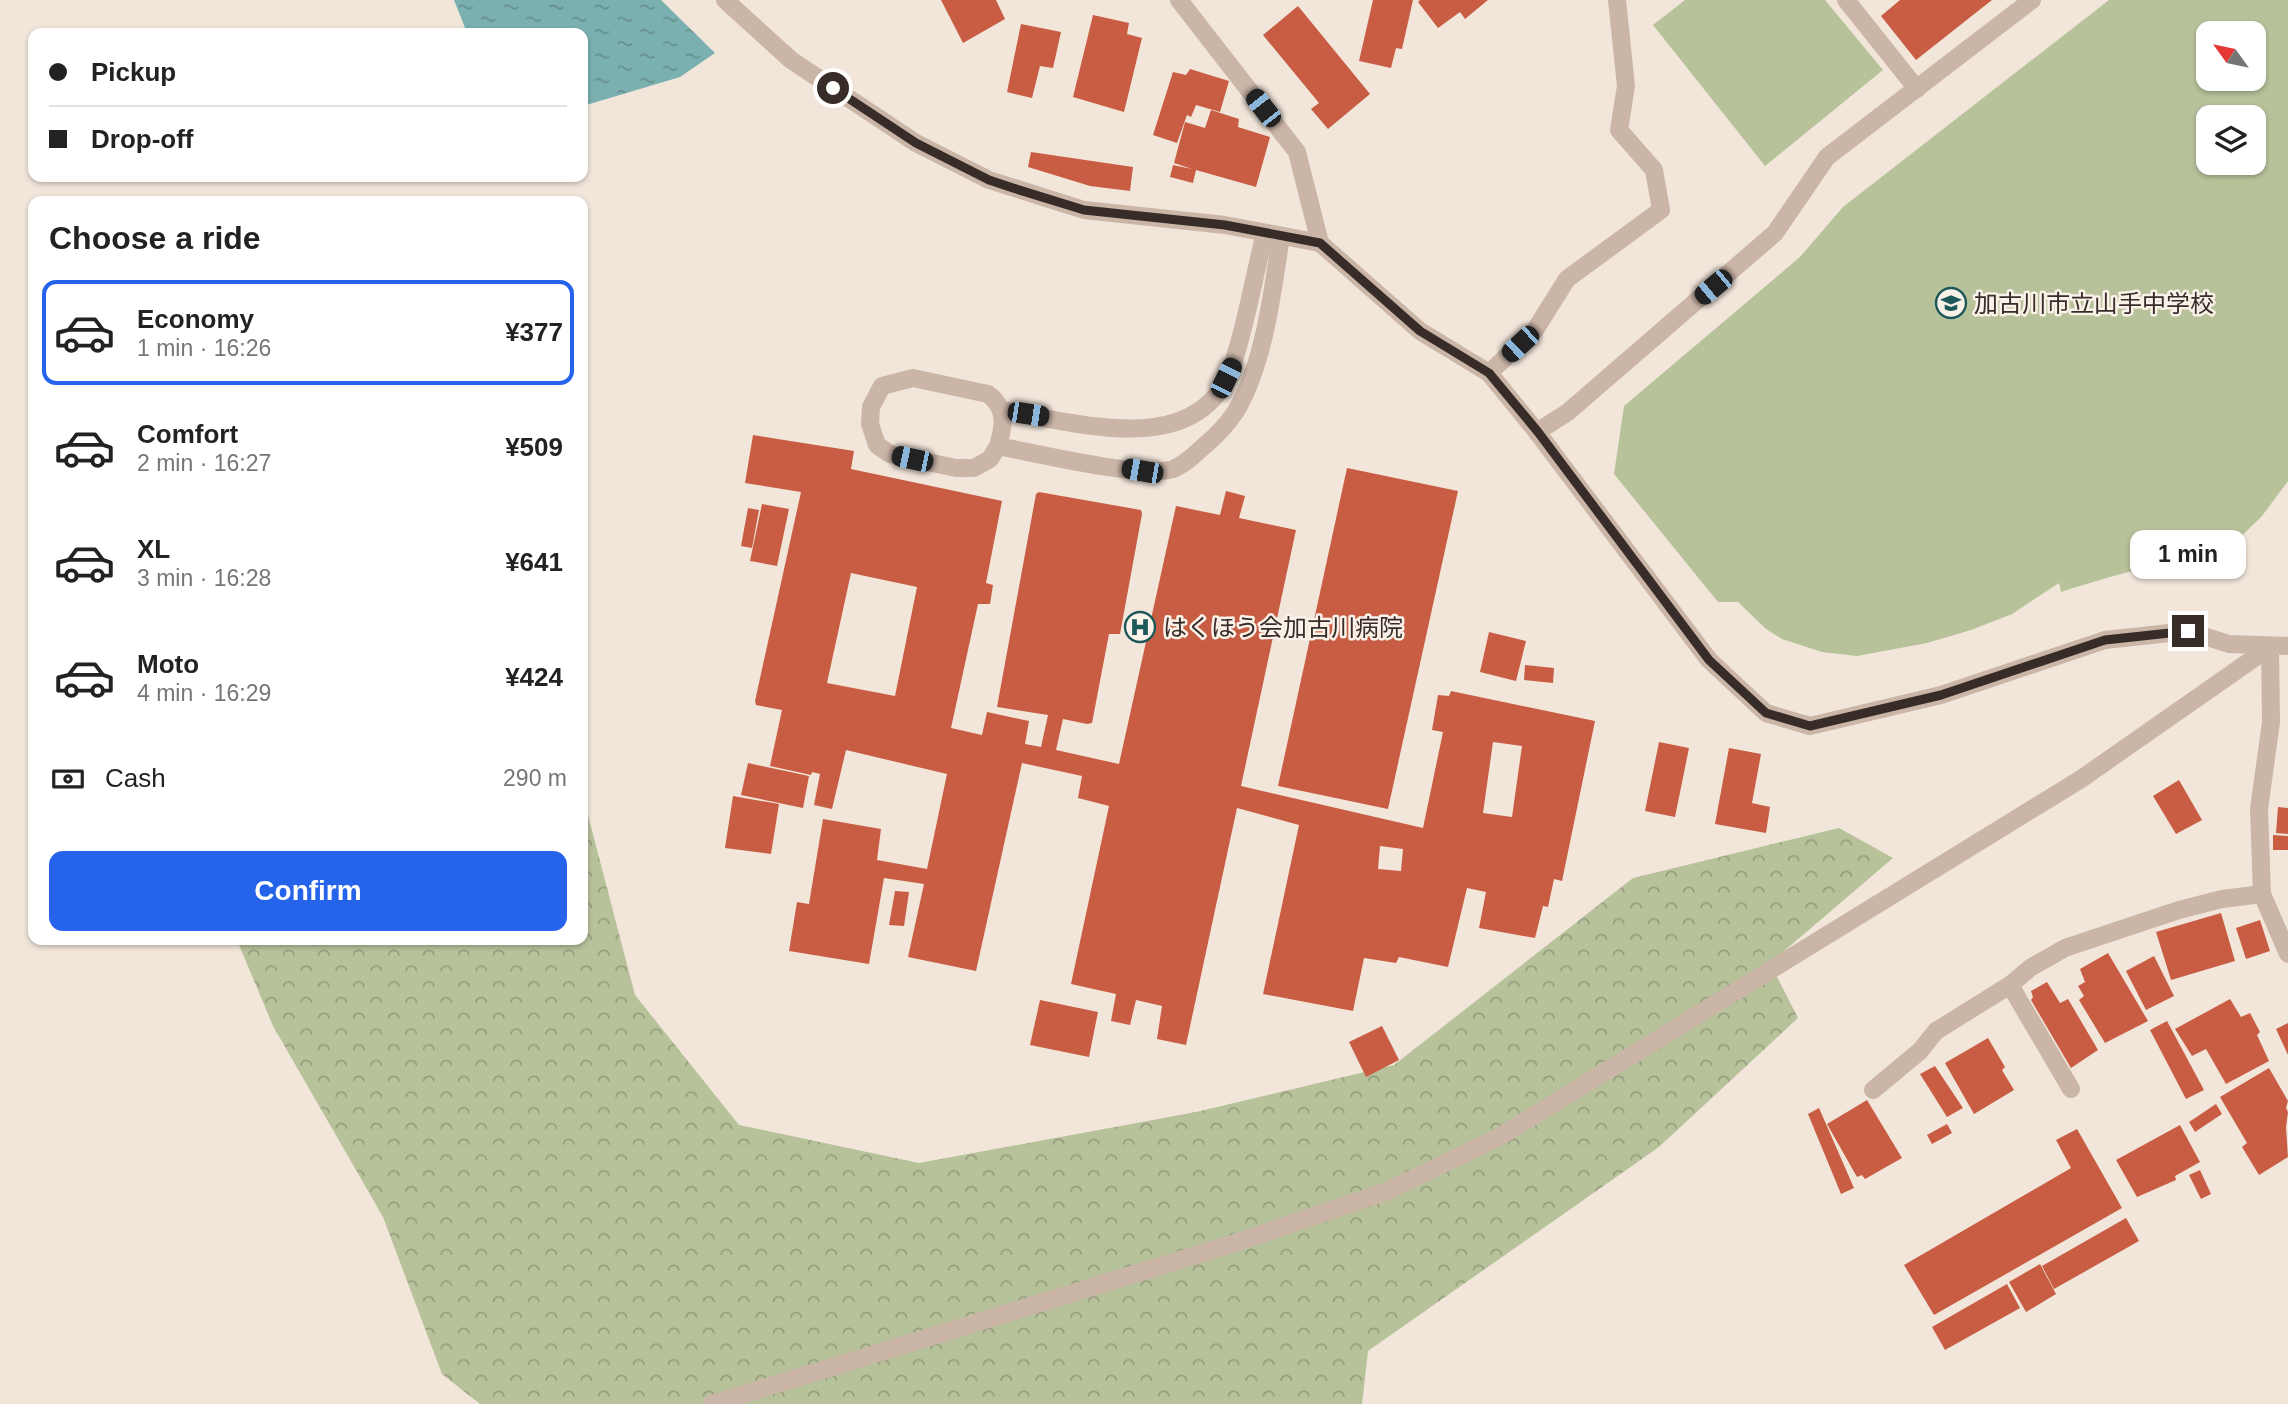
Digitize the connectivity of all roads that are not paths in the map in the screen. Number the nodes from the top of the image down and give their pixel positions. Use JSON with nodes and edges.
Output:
{"nodes":[{"id":1,"x":725,"y":0,"type":"edge"},
{"id":2,"x":1180,"y":0,"type":"edge"},
{"id":3,"x":1617,"y":0,"type":"edge"},
{"id":4,"x":1846,"y":0,"type":"edge"},
{"id":5,"x":2032,"y":0,"type":"edge"},
{"id":6,"x":1917,"y":89,"type":"junction"},
{"id":7,"x":1273,"y":234,"type":"junction"},
{"id":8,"x":1320,"y":243,"type":"junction"},
{"id":9,"x":1489,"y":373,"type":"junction"},
{"id":10,"x":1001,"y":410,"type":"junction"},
{"id":11,"x":1538,"y":432,"type":"junction"},
{"id":12,"x":998,"y":446,"type":"junction"},
{"id":13,"x":2288,"y":646,"type":"edge"},
{"id":14,"x":2270,"y":647,"type":"junction"},
{"id":15,"x":2262,"y":894,"type":"junction"},
{"id":16,"x":2288,"y":954,"type":"edge"},
{"id":17,"x":2010,"y":985,"type":"junction"},
{"id":18,"x":2071,"y":1089,"type":"dead end"},
{"id":19,"x":1873,"y":1090,"type":"dead end"},
{"id":20,"x":712,"y":1404,"type":"edge"}],
"edges":[{"from":1,"to":7,"type":"street"},
{"from":2,"to":8,"type":"street"},
{"from":3,"to":9,"type":"street"},
{"from":4,"to":6,"type":"street"},
{"from":5,"to":6,"type":"street"},
{"from":6,"to":11,"type":"street"},
{"from":7,"to":8,"type":"street"},
{"from":7,"to":10,"type":"street"},
{"from":7,"to":12,"type":"street"},
{"from":8,"to":9,"type":"street"},
{"from":9,"to":11,"type":"street"},
{"from":10,"to":12,"type":"street"},
{"from":10,"to":12,"type":"street"},
{"from":11,"to":14,"type":"street"},
{"from":13,"to":14,"type":"street"},
{"from":14,"to":15,"type":"street"},
{"from":14,"to":20,"type":"street"},
{"from":15,"to":16,"type":"street"},
{"from":15,"to":17,"type":"street"},
{"from":17,"to":18,"type":"street"},
{"from":17,"to":19,"type":"street"}]}
